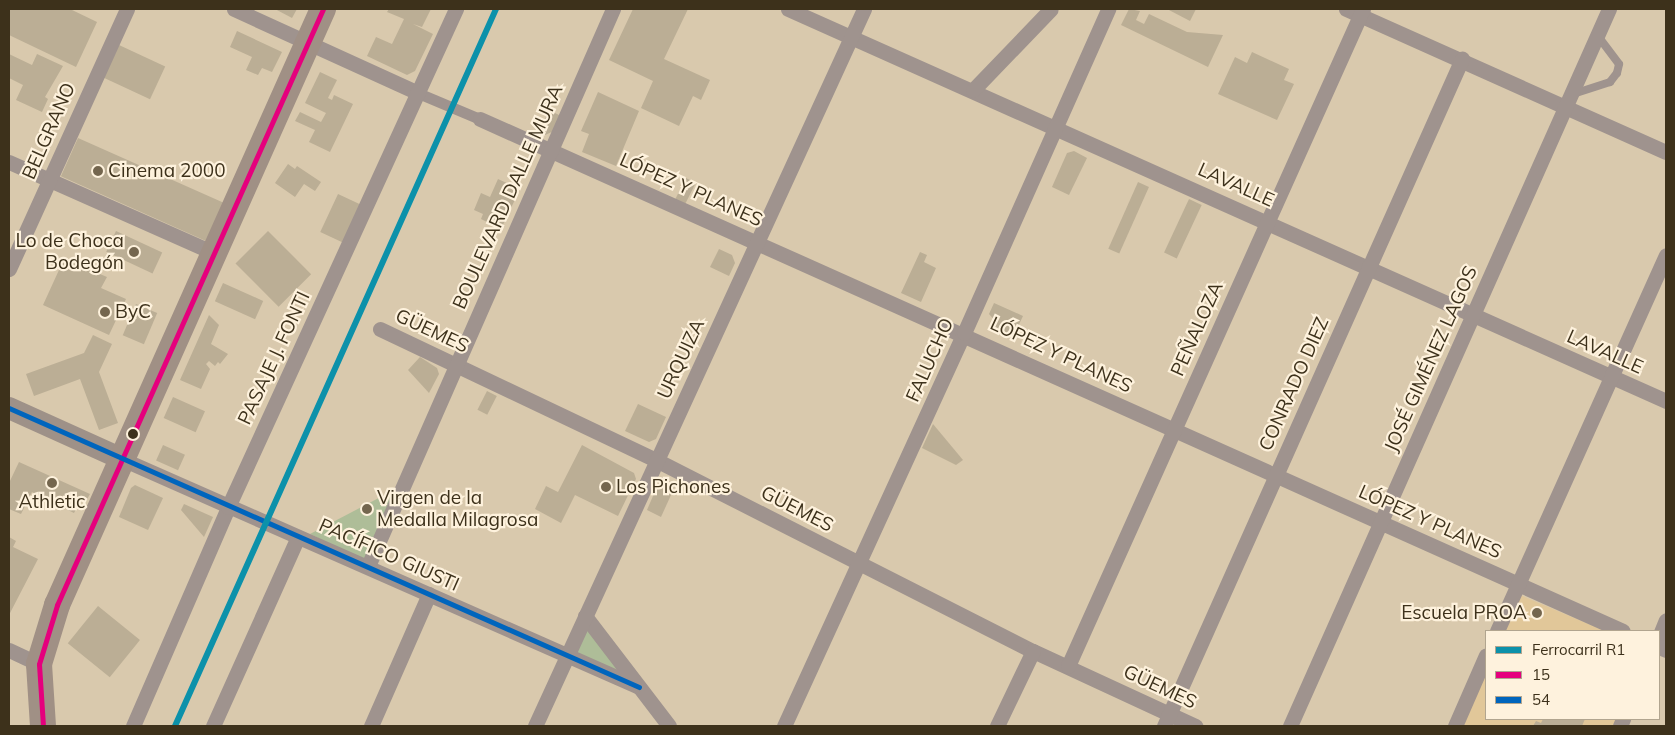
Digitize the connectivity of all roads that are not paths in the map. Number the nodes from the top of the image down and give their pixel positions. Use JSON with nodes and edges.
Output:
{"nodes":[{"id":1,"x":127,"y":9,"type":"edge"},
{"id":2,"x":234,"y":9,"type":"edge"},
{"id":3,"x":323,"y":9,"type":"edge"},
{"id":4,"x":456,"y":9,"type":"edge"},
{"id":5,"x":613,"y":9,"type":"edge"},
{"id":6,"x":788,"y":9,"type":"edge"},
{"id":7,"x":864,"y":9,"type":"edge"},
{"id":8,"x":1051,"y":9,"type":"edge"},
{"id":9,"x":1108,"y":9,"type":"edge"},
{"id":10,"x":1346,"y":9,"type":"edge"},
{"id":11,"x":1609,"y":9,"type":"edge"},
{"id":12,"x":1361,"y":12,"type":"edge"},
{"id":13,"x":1597,"y":35,"type":"junction"},
{"id":14,"x":852,"y":37,"type":"junction"},
{"id":15,"x":308,"y":43,"type":"junction"},
{"id":16,"x":1462,"y":59,"type":"junction"},
{"id":17,"x":973,"y":90,"type":"junction"},
{"id":18,"x":418,"y":93,"type":"junction"},
{"id":19,"x":1568,"y":100,"type":"junction"},
{"id":20,"x":480,"y":119,"type":"joint"},
{"id":21,"x":1056,"y":127,"type":"junction"},
{"id":22,"x":550,"y":149,"type":"junction"},
{"id":23,"x":1666,"y":152,"type":"edge"},
{"id":24,"x":9,"y":162,"type":"edge"},
{"id":25,"x":49,"y":180,"type":"junction"},
{"id":26,"x":1268,"y":221,"type":"junction"},
{"id":27,"x":758,"y":241,"type":"junction"},
{"id":28,"x":214,"y":253,"type":"junction"},
{"id":29,"x":1666,"y":255,"type":"edge"},
{"id":30,"x":1369,"y":266,"type":"junction"},
{"id":31,"x":9,"y":269,"type":"edge"},
{"id":32,"x":1473,"y":314,"type":"junction"},
{"id":33,"x":380,"y":329,"type":"dead end"},
{"id":34,"x":964,"y":333,"type":"junction"},
{"id":35,"x":456,"y":364,"type":"junction"},
{"id":36,"x":1611,"y":377,"type":"junction"},
{"id":37,"x":1666,"y":402,"type":"edge"},
{"id":38,"x":9,"y":408,"type":"edge"},
{"id":39,"x":1174,"y":429,"type":"junction"},
{"id":40,"x":122,"y":459,"type":"junction"},
{"id":41,"x":656,"y":460,"type":"junction"},
{"id":42,"x":1275,"y":475,"type":"junction"},
{"id":43,"x":228,"y":507,"type":"junction"},
{"id":44,"x":1380,"y":522,"type":"junction"},
{"id":45,"x":298,"y":537,"type":"junction"},
{"id":46,"x":859,"y":564,"type":"junction"},
{"id":47,"x":368,"y":566,"type":"junction"},
{"id":48,"x":1518,"y":584,"type":"junction"},
{"id":49,"x":429,"y":594,"type":"junction"},
{"id":50,"x":585,"y":616,"type":"junction"},
{"id":51,"x":1666,"y":620,"type":"edge"},
{"id":52,"x":1497,"y":630,"type":"edge"},
{"id":53,"x":1621,"y":630,"type":"edge"},
{"id":54,"x":1660,"y":635,"type":"edge"},
{"id":55,"x":9,"y":650,"type":"edge"},
{"id":56,"x":1032,"y":651,"type":"junction"},
{"id":57,"x":567,"y":655,"type":"junction"},
{"id":58,"x":1485,"y":657,"type":"edge"},
{"id":59,"x":39,"y":664,"type":"junction"},
{"id":60,"x":1068,"y":666,"type":"junction"},
{"id":61,"x":639,"y":687,"type":"junction"},
{"id":62,"x":1167,"y":720,"type":"edge"},
{"id":63,"x":43,"y":726,"type":"edge"},
{"id":64,"x":132,"y":726,"type":"edge"},
{"id":65,"x":213,"y":726,"type":"edge"},
{"id":66,"x":370,"y":726,"type":"edge"},
{"id":67,"x":535,"y":726,"type":"edge"},
{"id":68,"x":669,"y":726,"type":"edge"},
{"id":69,"x":784,"y":726,"type":"edge"},
{"id":70,"x":998,"y":726,"type":"edge"},
{"id":71,"x":1195,"y":726,"type":"edge"},
{"id":72,"x":1290,"y":726,"type":"edge"},
{"id":73,"x":1454,"y":726,"type":"edge"}],
"edges":[{"from":1,"to":25,"type":"street","name":"BELGRANO"},
{"from":2,"to":15,"type":"street"},
{"from":3,"to":15,"type":"highway"},
{"from":4,"to":18,"type":"street","name":"PASAJE J. FONTI"},
{"from":5,"to":22,"type":"street","name":"BOULEVARD DALLE MURA"},
{"from":6,"to":14,"type":"street","name":"LAVALLE"},
{"from":7,"to":14,"type":"street","name":"URQUIZA"},
{"from":8,"to":17,"type":"street"},
{"from":9,"to":21,"type":"street","name":"FALUCHO"},
{"from":10,"to":12,"type":"street"},
{"from":11,"to":13,"type":"street","name":"JOSÉ GIMÉNEZ LAGOS"},
{"from":12,"to":16,"type":"street"},
{"from":12,"to":26,"type":"street","name":"PEÑALOZA"},
{"from":13,"to":19,"type":"street","name":"JOSÉ GIMÉNEZ LAGOS"},
{"from":13,"to":19,"type":"lane"},
{"from":14,"to":17,"type":"street","name":"LAVALLE"},
{"from":14,"to":27,"type":"street","name":"URQUIZA"},
{"from":15,"to":18,"type":"street"},
{"from":15,"to":28,"type":"highway"},
{"from":16,"to":19,"type":"street"},
{"from":16,"to":30,"type":"street","name":"CONRADO DIEZ"},
{"from":17,"to":21,"type":"street","name":"LAVALLE"},
{"from":18,"to":20,"type":"street"},
{"from":18,"to":43,"type":"street","name":"PASAJE J. FONTI"},
{"from":19,"to":23,"type":"street"},
{"from":19,"to":32,"type":"street","name":"JOSÉ GIMÉNEZ LAGOS"},
{"from":20,"to":22,"type":"street","name":"LÓPEZ Y PLANES"},
{"from":21,"to":26,"type":"street","name":"LAVALLE"},
{"from":21,"to":34,"type":"street","name":"FALUCHO"},
{"from":22,"to":27,"type":"street","name":"LÓPEZ Y PLANES"},
{"from":22,"to":35,"type":"street","name":"BOULEVARD DALLE MURA"},
{"from":24,"to":25,"type":"street"},
{"from":25,"to":28,"type":"street"},
{"from":25,"to":31,"type":"street","name":"BELGRANO"},
{"from":26,"to":30,"type":"street","name":"LAVALLE"},
{"from":26,"to":39,"type":"street","name":"PEÑALOZA"},
{"from":27,"to":34,"type":"street","name":"LÓPEZ Y PLANES"},
{"from":27,"to":41,"type":"street","name":"URQUIZA"},
{"from":28,"to":40,"type":"highway"},
{"from":29,"to":36,"type":"street"},
{"from":30,"to":32,"type":"street","name":"LAVALLE"},
{"from":30,"to":42,"type":"street","name":"CONRADO DIEZ"},
{"from":32,"to":36,"type":"street","name":"LAVALLE"},
{"from":32,"to":44,"type":"street","name":"JOSÉ GIMÉNEZ LAGOS"},
{"from":33,"to":35,"type":"street","name":"GÜEMES"},
{"from":34,"to":39,"type":"street","name":"LÓPEZ Y PLANES"},
{"from":34,"to":46,"type":"street","name":"FALUCHO"},
{"from":35,"to":41,"type":"street","name":"GÜEMES"},
{"from":35,"to":47,"type":"street","name":"BOULEVARD DALLE MURA"},
{"from":36,"to":37,"type":"street","name":"LAVALLE"},
{"from":36,"to":48,"type":"street"},
{"from":38,"to":40,"type":"main road"},
{"from":39,"to":42,"type":"street","name":"LÓPEZ Y PLANES"},
{"from":39,"to":60,"type":"street","name":"PEÑALOZA"},
{"from":40,"to":43,"type":"street","name":"PACÍFICO GIUSTI"},
{"from":40,"to":59,"type":"highway"},
{"from":41,"to":46,"type":"street","name":"GÜEMES"},
{"from":41,"to":50,"type":"street","name":"URQUIZA"},
{"from":42,"to":44,"type":"street","name":"LÓPEZ Y PLANES"},
{"from":42,"to":62,"type":"street","name":"CONRADO DIEZ"},
{"from":43,"to":45,"type":"street","name":"PACÍFICO GIUSTI"},
{"from":43,"to":64,"type":"street","name":"PASAJE J. FONTI"},
{"from":44,"to":48,"type":"street","name":"LÓPEZ Y PLANES"},
{"from":44,"to":72,"type":"street","name":"JOSÉ GIMÉNEZ LAGOS"},
{"from":45,"to":47,"type":"street","name":"PACÍFICO GIUSTI"},
{"from":45,"to":65,"type":"street"},
{"from":46,"to":56,"type":"street","name":"GÜEMES"},
{"from":46,"to":69,"type":"street","name":"FALUCHO"},
{"from":47,"to":49,"type":"street","name":"PACÍFICO GIUSTI"},
{"from":48,"to":52,"type":"street"},
{"from":48,"to":53,"type":"street","name":"LÓPEZ Y PLANES"},
{"from":49,"to":57,"type":"street","name":"PACÍFICO GIUSTI"},
{"from":49,"to":66,"type":"street"},
{"from":50,"to":57,"type":"street","name":"URQUIZA"},
{"from":50,"to":61,"type":"street"},
{"from":51,"to":54,"type":"street"},
{"from":55,"to":59,"type":"street"},
{"from":56,"to":60,"type":"street","name":"GÜEMES"},
{"from":56,"to":70,"type":"street"},
{"from":57,"to":61,"type":"street","name":"PACÍFICO GIUSTI"},
{"from":57,"to":67,"type":"street","name":"URQUIZA"},
{"from":58,"to":73,"type":"street"},
{"from":59,"to":63,"type":"highway"},
{"from":60,"to":62,"type":"street","name":"GÜEMES"},
{"from":61,"to":68,"type":"street"},
{"from":62,"to":71,"type":"street","name":"GÜEMES"}]}
